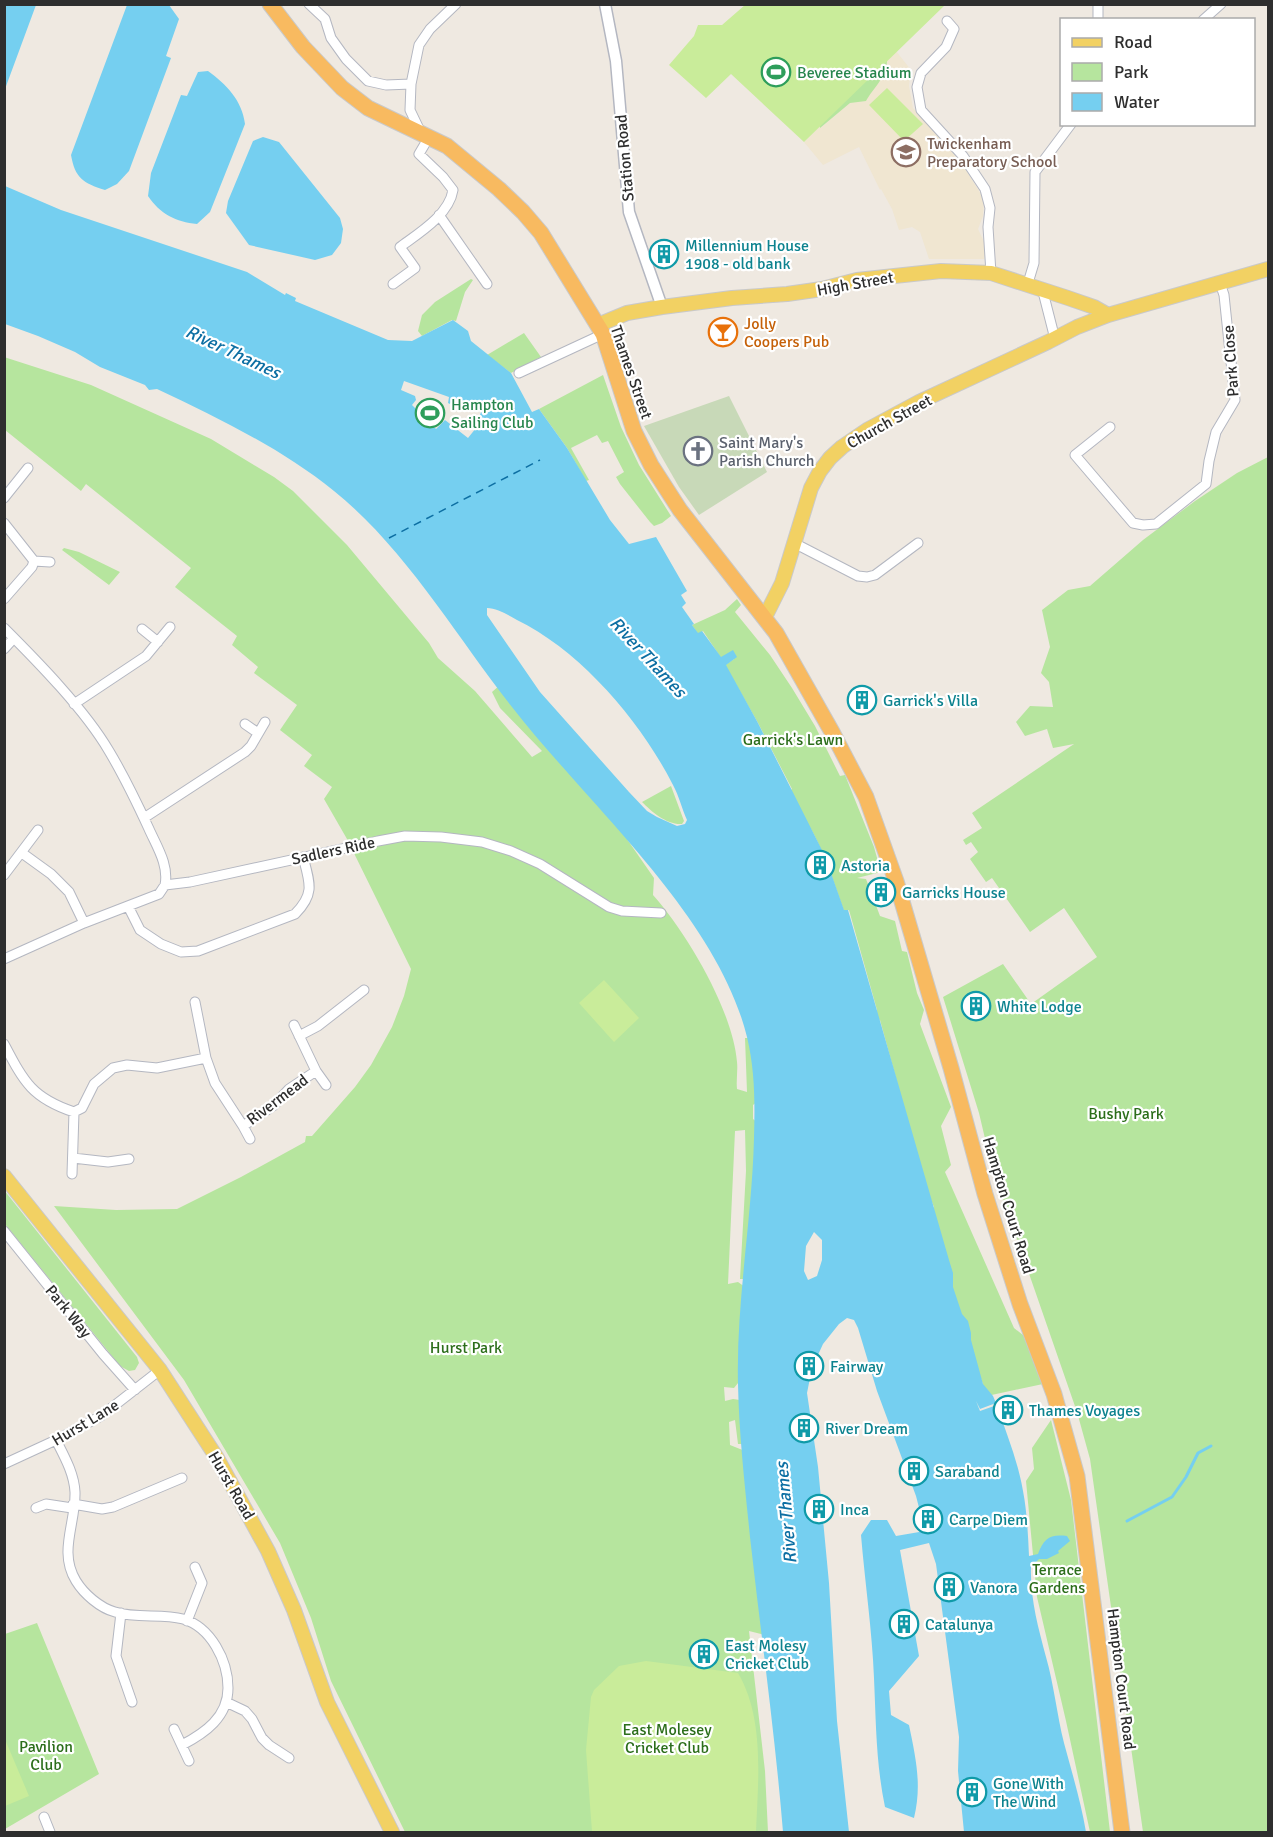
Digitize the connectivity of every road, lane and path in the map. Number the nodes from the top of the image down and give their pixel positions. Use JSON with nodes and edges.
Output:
{"nodes":[{"id":1,"x":270,"y":4,"type":"edge"},
{"id":2,"x":309,"y":4,"type":"edge"},
{"id":3,"x":438,"y":4,"type":"edge"},
{"id":4,"x":456,"y":4,"type":"edge"},
{"id":5,"x":605,"y":4,"type":"edge"},
{"id":6,"x":1221,"y":4,"type":"edge"},
{"id":7,"x":445,"y":13,"type":"junction"},
{"id":8,"x":1205,"y":18,"type":"edge"},
{"id":9,"x":947,"y":21,"type":"dead end"},
{"id":10,"x":954,"y":29,"type":"junction"},
{"id":11,"x":966,"y":29,"type":"dead end"},
{"id":12,"x":411,"y":84,"type":"junction"},
{"id":13,"x":1070,"y":126,"type":"edge"},
{"id":14,"x":425,"y":135,"type":"junction"},
{"id":15,"x":439,"y":215,"type":"junction"},
{"id":16,"x":1269,"y":268,"type":"edge"},
{"id":17,"x":991,"y":273,"type":"junction"},
{"id":18,"x":1220,"y":283,"type":"junction"},
{"id":19,"x":393,"y":284,"type":"dead end"},
{"id":20,"x":487,"y":284,"type":"dead end"},
{"id":21,"x":1035,"y":286,"type":"junction"},
{"id":22,"x":662,"y":307,"type":"junction"},
{"id":23,"x":1108,"y":315,"type":"junction"},
{"id":24,"x":600,"y":329,"type":"junction"},
{"id":25,"x":1055,"y":339,"type":"junction"},
{"id":26,"x":519,"y":373,"type":"dead end"},
{"id":27,"x":1110,"y":428,"type":"dead end"},
{"id":28,"x":28,"y":468,"type":"dead end"},
{"id":29,"x":4,"y":498,"type":"edge"},
{"id":30,"x":4,"y":523,"type":"edge"},
{"id":31,"x":794,"y":543,"type":"junction"},
{"id":32,"x":918,"y":543,"type":"dead end"},
{"id":33,"x":34,"y":561,"type":"junction"},
{"id":34,"x":50,"y":562,"type":"dead end"},
{"id":35,"x":4,"y":599,"type":"edge"},
{"id":36,"x":765,"y":617,"type":"junction"},
{"id":37,"x":170,"y":627,"type":"dead end"},
{"id":38,"x":4,"y":628,"type":"edge"},
{"id":39,"x":142,"y":629,"type":"dead end"},
{"id":40,"x":14,"y":638,"type":"junction"},
{"id":41,"x":158,"y":642,"type":"junction"},
{"id":42,"x":4,"y":650,"type":"edge"},
{"id":43,"x":74,"y":704,"type":"junction"},
{"id":44,"x":265,"y":722,"type":"dead end"},
{"id":45,"x":244,"y":724,"type":"dead end"},
{"id":46,"x":258,"y":733,"type":"junction"},
{"id":47,"x":144,"y":818,"type":"junction"},
{"id":48,"x":38,"y":830,"type":"dead end"},
{"id":49,"x":22,"y":853,"type":"junction"},
{"id":50,"x":303,"y":857,"type":"junction"},
{"id":51,"x":4,"y":875,"type":"edge"},
{"id":52,"x":165,"y":885,"type":"junction"},
{"id":53,"x":128,"y":906,"type":"junction"},
{"id":54,"x":661,"y":912,"type":"dead end"},
{"id":55,"x":84,"y":923,"type":"junction"},
{"id":56,"x":5,"y":959,"type":"edge"},
{"id":57,"x":364,"y":990,"type":"dead end"},
{"id":58,"x":195,"y":1002,"type":"dead end"},
{"id":59,"x":294,"y":1025,"type":"dead end"},
{"id":60,"x":299,"y":1036,"type":"junction"},
{"id":61,"x":4,"y":1044,"type":"edge"},
{"id":62,"x":206,"y":1058,"type":"junction"},
{"id":63,"x":316,"y":1071,"type":"junction"},
{"id":64,"x":326,"y":1085,"type":"dead end"},
{"id":65,"x":74,"y":1112,"type":"junction"},
{"id":66,"x":243,"y":1126,"type":"junction"},
{"id":67,"x":250,"y":1139,"type":"dead end"},
{"id":68,"x":73,"y":1158,"type":"junction"},
{"id":69,"x":129,"y":1159,"type":"dead end"},
{"id":70,"x":72,"y":1174,"type":"dead end"},
{"id":71,"x":4,"y":1176,"type":"edge"},
{"id":72,"x":4,"y":1231,"type":"edge"},
{"id":73,"x":160,"y":1370,"type":"junction"},
{"id":74,"x":135,"y":1390,"type":"junction"},
{"id":75,"x":56,"y":1440,"type":"junction"},
{"id":76,"x":4,"y":1464,"type":"edge"},
{"id":77,"x":182,"y":1478,"type":"dead end"},
{"id":78,"x":73,"y":1506,"type":"junction"},
{"id":79,"x":36,"y":1508,"type":"dead end"},
{"id":80,"x":195,"y":1567,"type":"dead end"},
{"id":81,"x":121,"y":1613,"type":"junction"},
{"id":82,"x":187,"y":1621,"type":"junction"},
{"id":83,"x":132,"y":1702,"type":"dead end"},
{"id":84,"x":226,"y":1702,"type":"junction"},
{"id":85,"x":174,"y":1728,"type":"dead end"},
{"id":86,"x":182,"y":1745,"type":"junction"},
{"id":87,"x":289,"y":1758,"type":"dead end"},
{"id":88,"x":189,"y":1761,"type":"dead end"},
{"id":89,"x":44,"y":1817,"type":"dead end"},
{"id":90,"x":49,"y":1832,"type":"edge"},
{"id":91,"x":392,"y":1833,"type":"edge"},
{"id":92,"x":1122,"y":1833,"type":"edge"}],
"edges":[{"from":1,"to":14,"type":"highway","name":"Thames Street"},
{"from":2,"to":12,"type":"street"},
{"from":3,"to":7,"type":"street"},
{"from":4,"to":7,"type":"street"},
{"from":5,"to":22,"type":"street","name":"Station Road"},
{"from":6,"to":8,"type":"street"},
{"from":7,"to":12,"type":"street"},
{"from":9,"to":10,"type":"street"},
{"from":10,"to":11,"type":"street"},
{"from":10,"to":17,"type":"street"},
{"from":12,"to":14,"type":"street"},
{"from":13,"to":21,"type":"street"},
{"from":14,"to":15,"type":"street"},
{"from":14,"to":24,"type":"highway","name":"Thames Street"},
{"from":15,"to":19,"type":"street"},
{"from":15,"to":20,"type":"street"},
{"from":16,"to":18,"type":"main road","name":"Church Street"},
{"from":17,"to":21,"type":"main road","name":"High Street"},
{"from":17,"to":22,"type":"main road","name":"High Street"},
{"from":18,"to":23,"type":"main road","name":"Church Street"},
{"from":18,"to":27,"type":"street","name":"Park Close"},
{"from":21,"to":23,"type":"main road","name":"High Street"},
{"from":21,"to":25,"type":"street"},
{"from":22,"to":24,"type":"main road","name":"High Street"},
{"from":23,"to":25,"type":"main road","name":"Church Street"},
{"from":24,"to":26,"type":"street"},
{"from":24,"to":36,"type":"highway","name":"Thames Street"},
{"from":25,"to":31,"type":"main road","name":"Church Street"},
{"from":28,"to":29,"type":"street"},
{"from":30,"to":33,"type":"street"},
{"from":31,"to":32,"type":"street"},
{"from":31,"to":36,"type":"main road","name":"Church Street"},
{"from":33,"to":34,"type":"street"},
{"from":33,"to":35,"type":"street"},
{"from":36,"to":92,"type":"highway","name":"Hampton Court Road"},
{"from":37,"to":41,"type":"street"},
{"from":38,"to":40,"type":"street"},
{"from":39,"to":41,"type":"street"},
{"from":40,"to":42,"type":"street"},
{"from":40,"to":43,"type":"street"},
{"from":41,"to":43,"type":"street"},
{"from":43,"to":47,"type":"street"},
{"from":44,"to":46,"type":"street"},
{"from":45,"to":46,"type":"street"},
{"from":46,"to":47,"type":"street"},
{"from":47,"to":52,"type":"street"},
{"from":48,"to":49,"type":"street"},
{"from":49,"to":51,"type":"street"},
{"from":49,"to":55,"type":"street"},
{"from":50,"to":52,"type":"street","name":"Sadlers Ride"},
{"from":50,"to":53,"type":"street"},
{"from":50,"to":54,"type":"street","name":"Sadlers Ride"},
{"from":52,"to":53,"type":"street","name":"Sadlers Ride"},
{"from":53,"to":55,"type":"street","name":"Sadlers Ride"},
{"from":55,"to":56,"type":"street","name":"Sadlers Ride"},
{"from":57,"to":60,"type":"street"},
{"from":58,"to":62,"type":"street","name":"Rivermead"},
{"from":59,"to":60,"type":"street","name":"Rivermead"},
{"from":60,"to":63,"type":"street","name":"Rivermead"},
{"from":61,"to":65,"type":"street"},
{"from":62,"to":65,"type":"street"},
{"from":62,"to":66,"type":"street","name":"Rivermead"},
{"from":63,"to":64,"type":"street","name":"Rivermead"},
{"from":63,"to":66,"type":"street","name":"Rivermead"},
{"from":65,"to":68,"type":"street"},
{"from":66,"to":67,"type":"street"},
{"from":68,"to":69,"type":"street"},
{"from":68,"to":70,"type":"street"},
{"from":71,"to":73,"type":"main road","name":"Hurst Road"},
{"from":72,"to":74,"type":"street","name":"Park Way"},
{"from":73,"to":74,"type":"street","name":"Hurst Lane"},
{"from":73,"to":91,"type":"main road","name":"Hurst Road"},
{"from":74,"to":75,"type":"street","name":"Hurst Lane"},
{"from":75,"to":76,"type":"street","name":"Hurst Lane"},
{"from":75,"to":78,"type":"street"},
{"from":77,"to":78,"type":"street"},
{"from":78,"to":79,"type":"street"},
{"from":78,"to":81,"type":"street"},
{"from":80,"to":82,"type":"street"},
{"from":81,"to":82,"type":"street"},
{"from":81,"to":83,"type":"street"},
{"from":82,"to":84,"type":"street"},
{"from":84,"to":86,"type":"street"},
{"from":84,"to":87,"type":"street"},
{"from":85,"to":86,"type":"street"},
{"from":86,"to":88,"type":"street"},
{"from":89,"to":90,"type":"street"}]}
